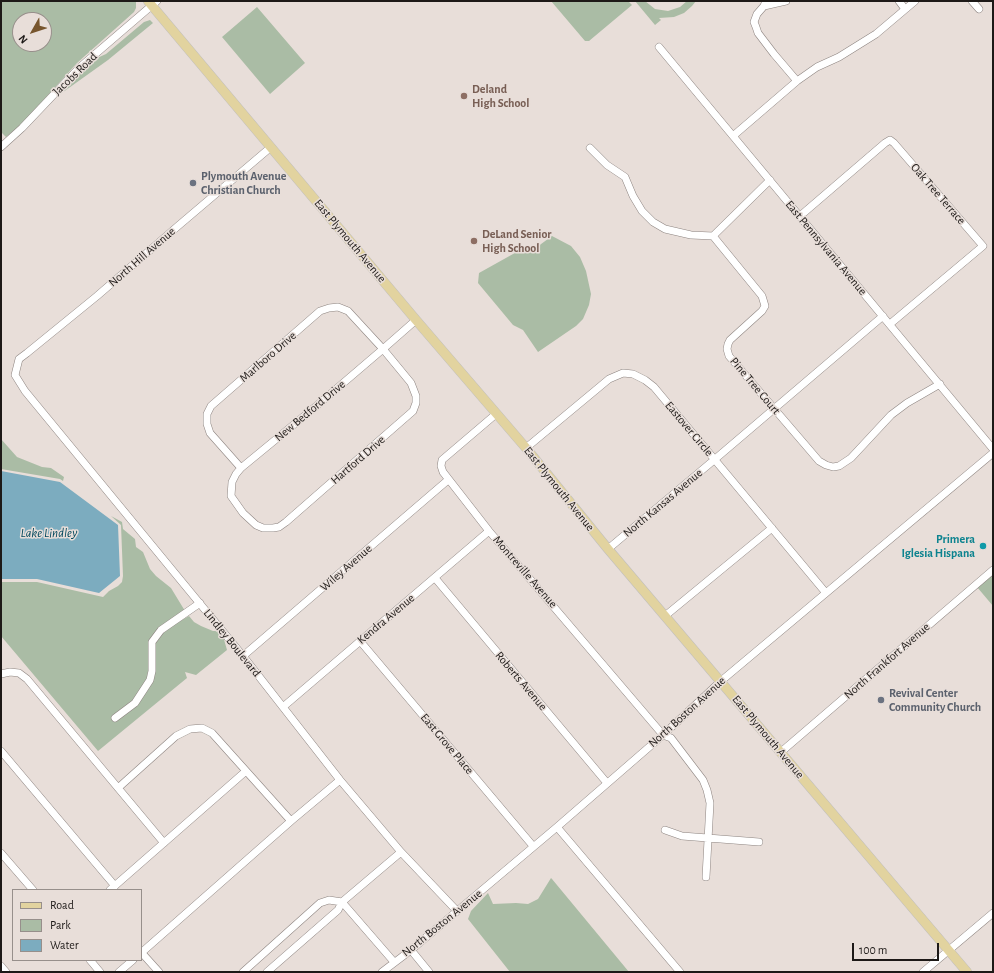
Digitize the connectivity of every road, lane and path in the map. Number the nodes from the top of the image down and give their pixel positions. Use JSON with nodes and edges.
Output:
{"nodes":[{"id":1,"x":786,"y":1,"type":"edge"},
{"id":2,"x":899,"y":1,"type":"edge"},
{"id":3,"x":915,"y":1,"type":"edge"},
{"id":4,"x":972,"y":1,"type":"edge"},
{"id":5,"x":152,"y":2,"type":"edge"},
{"id":6,"x":765,"y":4,"type":"edge"},
{"id":7,"x":905,"y":9,"type":"junction"},
{"id":8,"x":979,"y":9,"type":"dead end"},
{"id":9,"x":659,"y":46,"type":"dead end"},
{"id":10,"x":797,"y":81,"type":"junction"},
{"id":11,"x":733,"y":136,"type":"junction"},
{"id":12,"x":1,"y":147,"type":"edge"},
{"id":13,"x":271,"y":147,"type":"junction"},
{"id":14,"x":590,"y":148,"type":"dead end"},
{"id":15,"x":770,"y":180,"type":"junction"},
{"id":16,"x":800,"y":216,"type":"junction"},
{"id":17,"x":713,"y":236,"type":"junction"},
{"id":18,"x":883,"y":316,"type":"junction"},
{"id":19,"x":416,"y":320,"type":"junction"},
{"id":20,"x":890,"y":324,"type":"junction"},
{"id":21,"x":383,"y":349,"type":"junction"},
{"id":22,"x":16,"y":369,"type":"joint"},
{"id":23,"x":940,"y":384,"type":"junction"},
{"id":24,"x":774,"y":408,"type":"junction"},
{"id":25,"x":496,"y":414,"type":"junction"},
{"id":26,"x":526,"y":448,"type":"junction"},
{"id":27,"x":993,"y":449,"type":"edge"},
{"id":28,"x":993,"y":453,"type":"edge"},
{"id":29,"x":714,"y":460,"type":"junction"},
{"id":30,"x":241,"y":468,"type":"junction"},
{"id":31,"x":448,"y":480,"type":"junction"},
{"id":32,"x":242,"y":511,"type":"joint"},
{"id":33,"x":772,"y":528,"type":"junction"},
{"id":34,"x":489,"y":531,"type":"junction"},
{"id":35,"x":608,"y":549,"type":"junction"},
{"id":36,"x":993,"y":570,"type":"edge"},
{"id":37,"x":435,"y":578,"type":"junction"},
{"id":38,"x":826,"y":593,"type":"junction"},
{"id":39,"x":200,"y":603,"type":"junction"},
{"id":40,"x":665,"y":616,"type":"junction"},
{"id":41,"x":360,"y":641,"type":"junction"},
{"id":42,"x":243,"y":656,"type":"junction"},
{"id":43,"x":1,"y":674,"type":"edge"},
{"id":44,"x":721,"y":681,"type":"junction"},
{"id":45,"x":283,"y":707,"type":"junction"},
{"id":46,"x":115,"y":718,"type":"dead end"},
{"id":47,"x":663,"y":735,"type":"junction"},
{"id":48,"x":1,"y":751,"type":"edge"},
{"id":49,"x":781,"y":752,"type":"junction"},
{"id":50,"x":246,"y":771,"type":"junction"},
{"id":51,"x":340,"y":780,"type":"junction"},
{"id":52,"x":607,"y":783,"type":"junction"},
{"id":53,"x":118,"y":788,"type":"junction"},
{"id":54,"x":291,"y":821,"type":"junction"},
{"id":55,"x":557,"y":827,"type":"junction"},
{"id":56,"x":665,"y":830,"type":"dead end"},
{"id":57,"x":708,"y":838,"type":"junction"},
{"id":58,"x":759,"y":842,"type":"dead end"},
{"id":59,"x":164,"y":843,"type":"junction"},
{"id":60,"x":533,"y":846,"type":"junction"},
{"id":61,"x":401,"y":852,"type":"junction"},
{"id":62,"x":1,"y":853,"type":"edge"},
{"id":63,"x":706,"y":877,"type":"dead end"},
{"id":64,"x":112,"y":888,"type":"edge"},
{"id":65,"x":32,"y":889,"type":"edge"},
{"id":66,"x":342,"y":902,"type":"junction"},
{"id":67,"x":457,"y":911,"type":"junction"},
{"id":68,"x":993,"y":912,"type":"edge"},
{"id":69,"x":410,"y":950,"type":"junction"},
{"id":70,"x":949,"y":950,"type":"junction"},
{"id":71,"x":142,"y":951,"type":"edge"},
{"id":72,"x":142,"y":953,"type":"edge"},
{"id":73,"x":91,"y":961,"type":"edge"},
{"id":74,"x":132,"y":961,"type":"edge"},
{"id":75,"x":394,"y":962,"type":"junction"},
{"id":76,"x":1,"y":966,"type":"edge"},
{"id":77,"x":6,"y":972,"type":"edge"},
{"id":78,"x":100,"y":972,"type":"edge"},
{"id":79,"x":119,"y":972,"type":"edge"},
{"id":80,"x":159,"y":972,"type":"edge"},
{"id":81,"x":243,"y":972,"type":"edge"},
{"id":82,"x":267,"y":972,"type":"edge"},
{"id":83,"x":382,"y":972,"type":"edge"},
{"id":84,"x":429,"y":972,"type":"edge"},
{"id":85,"x":680,"y":972,"type":"edge"},
{"id":86,"x":923,"y":972,"type":"edge"},
{"id":87,"x":967,"y":972,"type":"edge"}],
"edges":[{"from":1,"to":6,"type":"street"},
{"from":2,"to":7,"type":"street"},
{"from":3,"to":7,"type":"street"},
{"from":4,"to":8,"type":"street"},
{"from":5,"to":12,"type":"street","name":"Jacobs Road"},
{"from":5,"to":13,"type":"main road","name":"East Plymouth Avenue"},
{"from":6,"to":10,"type":"street"},
{"from":7,"to":10,"type":"street"},
{"from":9,"to":11,"type":"street","name":"East Pennsylvania Avenue"},
{"from":10,"to":11,"type":"street"},
{"from":11,"to":15,"type":"street","name":"East Pennsylvania Avenue"},
{"from":13,"to":19,"type":"main road","name":"East Plymouth Avenue"},
{"from":13,"to":22,"type":"street","name":"North Hill Avenue"},
{"from":14,"to":17,"type":"street"},
{"from":15,"to":16,"type":"street","name":"East Pennsylvania Avenue"},
{"from":15,"to":17,"type":"street"},
{"from":16,"to":18,"type":"street","name":"East Pennsylvania Avenue"},
{"from":16,"to":20,"type":"street","name":"Oak Tree Terrace"},
{"from":17,"to":24,"type":"street","name":"Pine Tree Court"},
{"from":18,"to":20,"type":"street","name":"East Pennsylvania Avenue"},
{"from":18,"to":24,"type":"street","name":"North Kansas Avenue"},
{"from":19,"to":21,"type":"street","name":"New Bedford Drive"},
{"from":19,"to":25,"type":"main road","name":"East Plymouth Avenue"},
{"from":20,"to":23,"type":"street","name":"East Pennsylvania Avenue"},
{"from":21,"to":30,"type":"street","name":"New Bedford Drive"},
{"from":21,"to":30,"type":"street","name":"Marlboro Drive"},
{"from":21,"to":32,"type":"street","name":"Hartford Drive"},
{"from":22,"to":39,"type":"street","name":"Lindley Boulevard"},
{"from":23,"to":24,"type":"street","name":"Pine Tree Court"},
{"from":23,"to":27,"type":"street","name":"East Pennsylvania Avenue"},
{"from":24,"to":29,"type":"street","name":"North Kansas Avenue"},
{"from":25,"to":26,"type":"main road","name":"East Plymouth Avenue"},
{"from":25,"to":31,"type":"street","name":"Montreville Avenue"},
{"from":26,"to":29,"type":"street","name":"Eastover Circle"},
{"from":26,"to":35,"type":"main road","name":"East Plymouth Avenue"},
{"from":28,"to":38,"type":"street","name":"North Boston Avenue"},
{"from":29,"to":33,"type":"street","name":"Eastover Circle"},
{"from":29,"to":35,"type":"street","name":"North Kansas Avenue"},
{"from":30,"to":32,"type":"street","name":"New Bedford Drive"},
{"from":31,"to":34,"type":"street","name":"Montreville Avenue"},
{"from":31,"to":42,"type":"street","name":"Wiley Avenue"},
{"from":33,"to":38,"type":"street","name":"Eastover Circle"},
{"from":33,"to":40,"type":"street"},
{"from":34,"to":37,"type":"street","name":"Kendra Avenue"},
{"from":34,"to":47,"type":"street","name":"Montreville Avenue"},
{"from":35,"to":40,"type":"main road","name":"East Plymouth Avenue"},
{"from":36,"to":49,"type":"street","name":"North Frankfort Avenue"},
{"from":37,"to":41,"type":"street","name":"Kendra Avenue"},
{"from":37,"to":52,"type":"street","name":"Roberts Avenue"},
{"from":38,"to":44,"type":"street","name":"North Boston Avenue"},
{"from":39,"to":42,"type":"street","name":"Lindley Boulevard"},
{"from":39,"to":46,"type":"street"},
{"from":40,"to":44,"type":"main road","name":"East Plymouth Avenue"},
{"from":41,"to":45,"type":"street","name":"Kendra Avenue"},
{"from":41,"to":60,"type":"street","name":"East Grove Place"},
{"from":42,"to":45,"type":"street","name":"Lindley Boulevard"},
{"from":43,"to":53,"type":"street"},
{"from":44,"to":47,"type":"street","name":"North Boston Avenue"},
{"from":44,"to":49,"type":"main road","name":"East Plymouth Avenue"},
{"from":45,"to":51,"type":"street","name":"Lindley Boulevard"},
{"from":47,"to":52,"type":"street","name":"North Boston Avenue"},
{"from":47,"to":57,"type":"street","name":"Montreville Avenue"},
{"from":48,"to":64,"type":"street"},
{"from":49,"to":70,"type":"main road","name":"East Plymouth Avenue"},
{"from":50,"to":53,"type":"street"},
{"from":50,"to":54,"type":"street"},
{"from":50,"to":59,"type":"street"},
{"from":51,"to":54,"type":"street"},
{"from":51,"to":61,"type":"street","name":"Lindley Boulevard"},
{"from":52,"to":55,"type":"street","name":"North Boston Avenue"},
{"from":53,"to":59,"type":"street"},
{"from":54,"to":71,"type":"street"},
{"from":55,"to":60,"type":"street","name":"North Boston Avenue"},
{"from":55,"to":85,"type":"street"},
{"from":56,"to":57,"type":"street"},
{"from":57,"to":58,"type":"street"},
{"from":57,"to":63,"type":"street","name":"Montreville Avenue"},
{"from":59,"to":64,"type":"street"},
{"from":60,"to":67,"type":"street","name":"North Boston Avenue"},
{"from":61,"to":66,"type":"street"},
{"from":61,"to":67,"type":"street","name":"Lindley Boulevard"},
{"from":62,"to":65,"type":"street"},
{"from":66,"to":75,"type":"street"},
{"from":66,"to":81,"type":"street"},
{"from":66,"to":82,"type":"street"},
{"from":67,"to":69,"type":"street","name":"North Boston Avenue"},
{"from":68,"to":70,"type":"street"},
{"from":69,"to":75,"type":"street","name":"North Boston Avenue"},
{"from":69,"to":84,"type":"street"},
{"from":70,"to":86,"type":"street"},
{"from":70,"to":87,"type":"main road","name":"East Plymouth Avenue"},
{"from":72,"to":80,"type":"street"},
{"from":73,"to":78,"type":"street"},
{"from":74,"to":79,"type":"street"},
{"from":75,"to":83,"type":"street","name":"North Boston Avenue"},
{"from":76,"to":77,"type":"street"}]}
